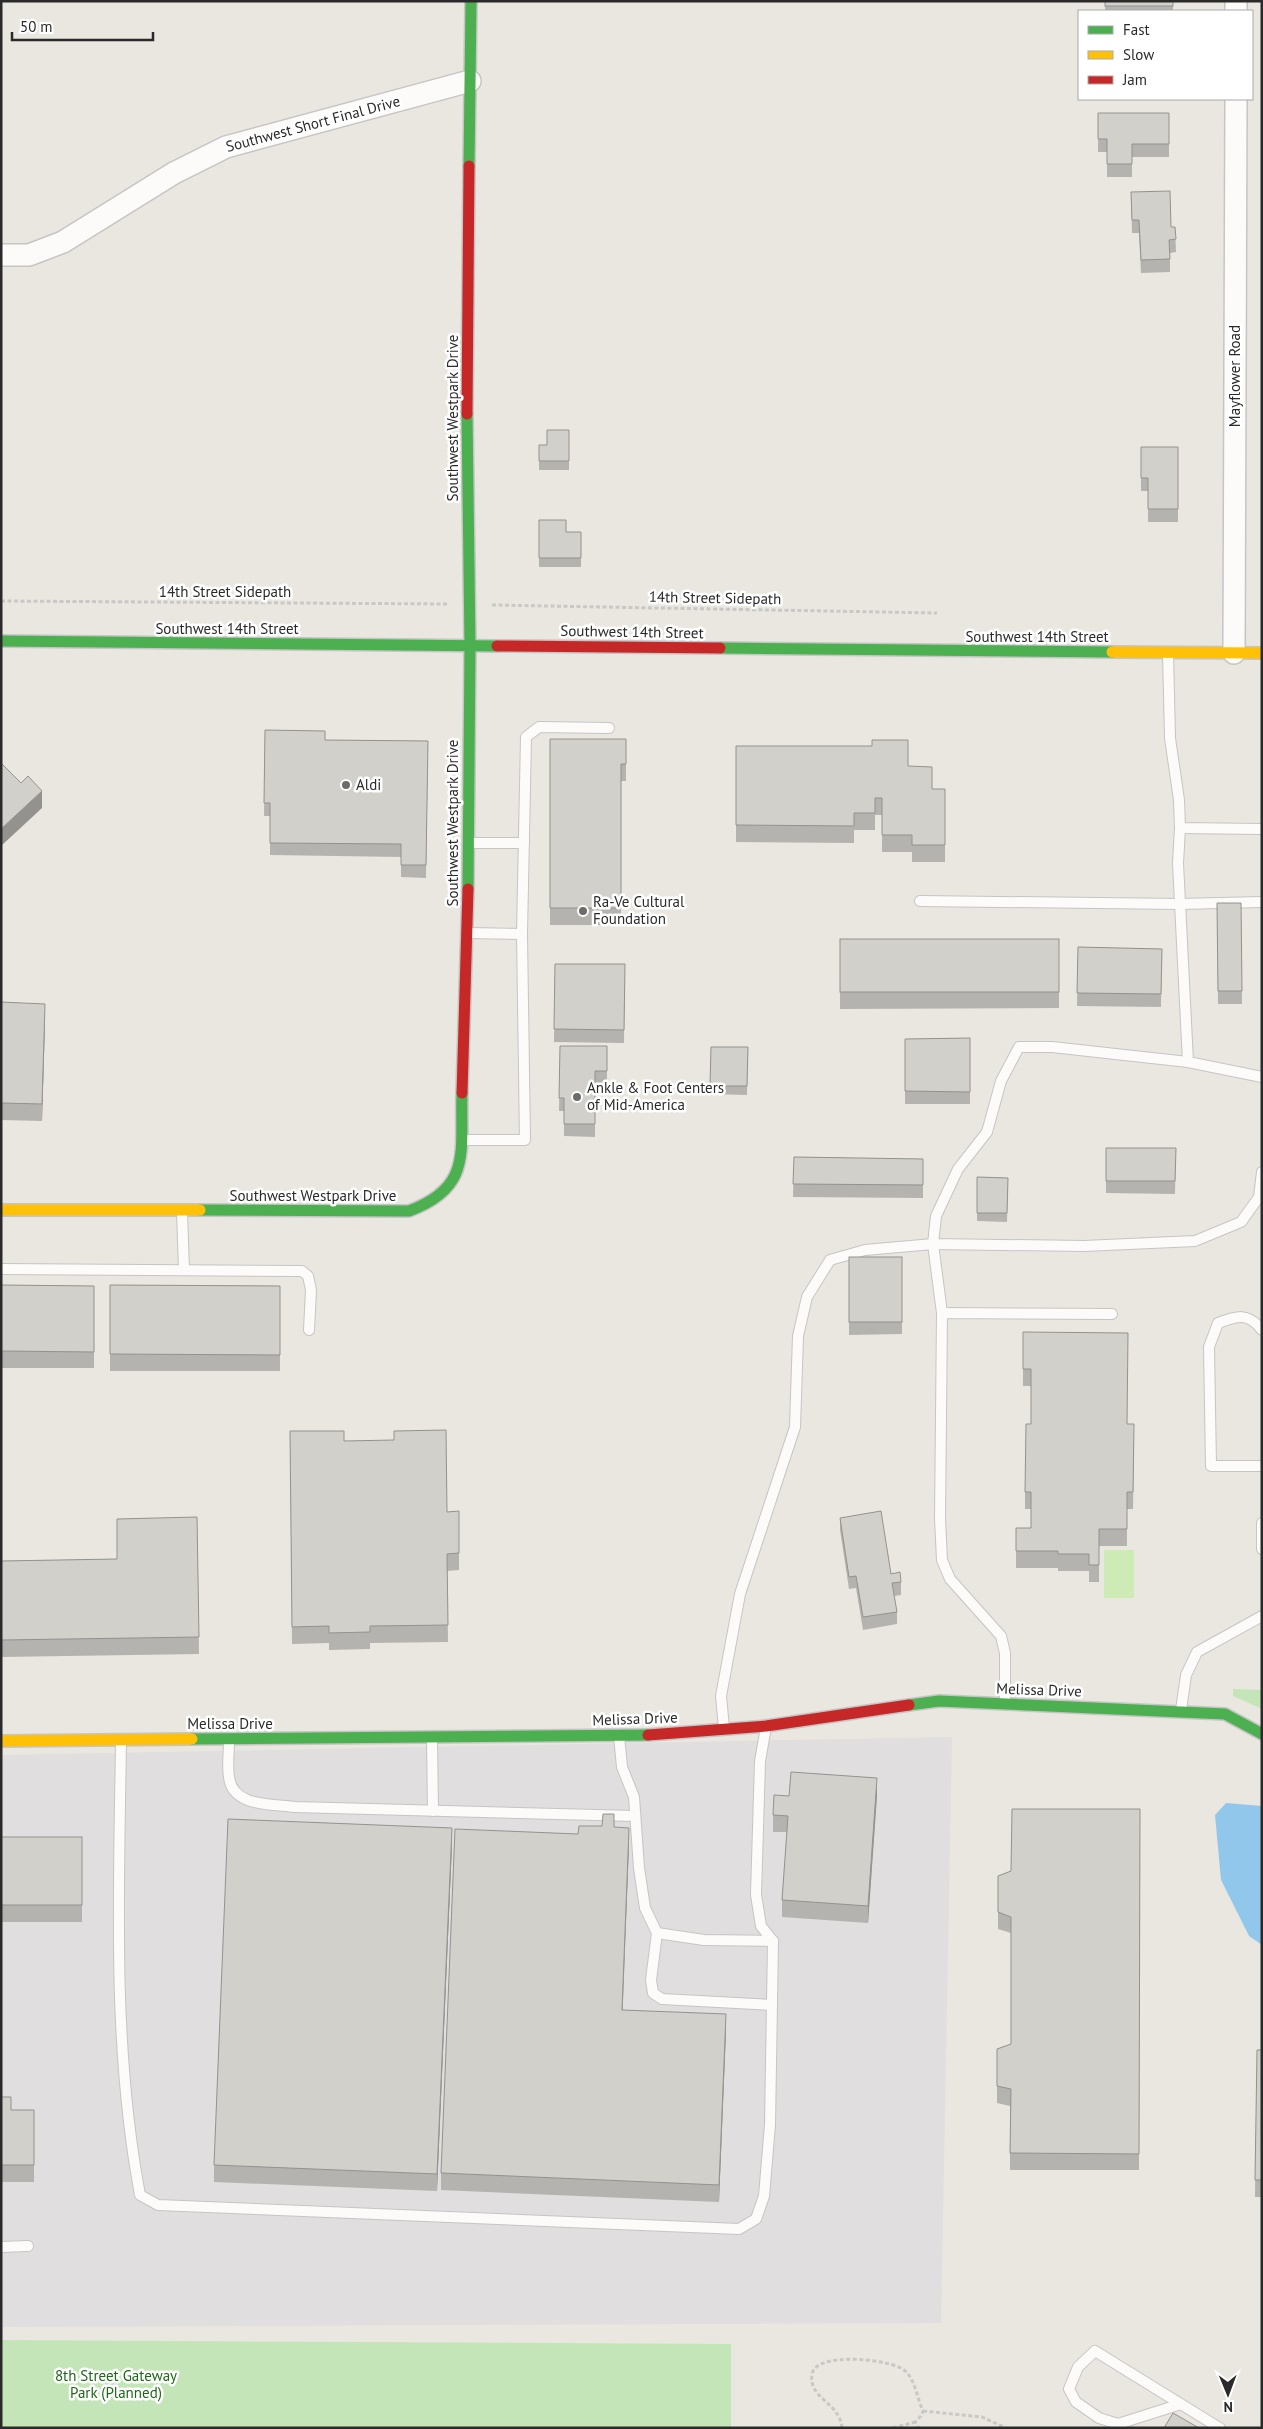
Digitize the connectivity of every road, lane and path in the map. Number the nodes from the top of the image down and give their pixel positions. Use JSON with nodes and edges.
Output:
{"nodes":[{"id":1,"x":471,"y":1,"type":"edge"},
{"id":2,"x":470,"y":81,"type":"junction"},
{"id":3,"x":1236,"y":100,"type":"edge"},
{"id":4,"x":1,"y":255,"type":"edge"},
{"id":5,"x":1,"y":601,"type":"edge"},
{"id":6,"x":448,"y":604,"type":"dead end"},
{"id":7,"x":492,"y":605,"type":"dead end"},
{"id":8,"x":937,"y":613,"type":"dead end"},
{"id":9,"x":1,"y":641,"type":"edge"},
{"id":10,"x":470,"y":645,"type":"junction"},
{"id":11,"x":1168,"y":652,"type":"junction"},
{"id":12,"x":1234,"y":653,"type":"junction"},
{"id":13,"x":1262,"y":653,"type":"edge"},
{"id":14,"x":609,"y":728,"type":"dead end"},
{"id":15,"x":1180,"y":828,"type":"junction"},
{"id":16,"x":1262,"y":829,"type":"edge"},
{"id":17,"x":524,"y":842,"type":"junction"},
{"id":18,"x":469,"y":843,"type":"junction"},
{"id":19,"x":920,"y":901,"type":"dead end"},
{"id":20,"x":1262,"y":902,"type":"edge"},
{"id":21,"x":1180,"y":904,"type":"junction"},
{"id":22,"x":466,"y":933,"type":"junction"},
{"id":23,"x":522,"y":934,"type":"junction"},
{"id":24,"x":1188,"y":1062,"type":"junction"},
{"id":25,"x":1262,"y":1077,"type":"edge"},
{"id":26,"x":461,"y":1140,"type":"junction"},
{"id":27,"x":1262,"y":1172,"type":"edge"},
{"id":28,"x":1,"y":1210,"type":"edge"},
{"id":29,"x":182,"y":1210,"type":"junction"},
{"id":30,"x":933,"y":1244,"type":"junction"},
{"id":31,"x":1,"y":1269,"type":"edge"},
{"id":32,"x":184,"y":1270,"type":"junction"},
{"id":33,"x":942,"y":1313,"type":"junction"},
{"id":34,"x":1112,"y":1314,"type":"dead end"},
{"id":35,"x":309,"y":1330,"type":"dead end"},
{"id":36,"x":1262,"y":1330,"type":"edge"},
{"id":37,"x":1262,"y":1466,"type":"edge"},
{"id":38,"x":1262,"y":1523,"type":"edge"},
{"id":39,"x":1262,"y":1549,"type":"edge"},
{"id":40,"x":1262,"y":1616,"type":"edge"},
{"id":41,"x":1005,"y":1704,"type":"junction"},
{"id":42,"x":1181,"y":1712,"type":"junction"},
{"id":43,"x":766,"y":1726,"type":"junction"},
{"id":44,"x":724,"y":1729,"type":"junction"},
{"id":45,"x":1262,"y":1734,"type":"edge"},
{"id":46,"x":619,"y":1736,"type":"junction"},
{"id":47,"x":432,"y":1737,"type":"junction"},
{"id":48,"x":229,"y":1739,"type":"junction"},
{"id":49,"x":1,"y":1740,"type":"edge"},
{"id":50,"x":120,"y":1740,"type":"junction"},
{"id":51,"x":433,"y":1811,"type":"junction"},
{"id":52,"x":635,"y":1816,"type":"junction"},
{"id":53,"x":657,"y":1933,"type":"junction"},
{"id":54,"x":773,"y":1941,"type":"junction"},
{"id":55,"x":772,"y":2005,"type":"junction"},
{"id":56,"x":1,"y":2246,"type":"edge"},
{"id":57,"x":28,"y":2246,"type":"dead end"},
{"id":58,"x":1180,"y":2404,"type":"junction"},
{"id":59,"x":923,"y":2411,"type":"junction"},
{"id":60,"x":915,"y":2422,"type":"junction"},
{"id":61,"x":842,"y":2428,"type":"edge"},
{"id":62,"x":893,"y":2428,"type":"edge"},
{"id":63,"x":919,"y":2428,"type":"edge"},
{"id":64,"x":1006,"y":2428,"type":"edge"},
{"id":65,"x":1220,"y":2428,"type":"edge"}],
"edges":[{"from":1,"to":2,"type":"street","name":"Southwest Westpark Drive"},
{"from":2,"to":4,"type":"street","name":"Southwest Short Final Drive"},
{"from":2,"to":10,"type":"street","name":"Southwest Westpark Drive"},
{"from":3,"to":12,"type":"street","name":"Mayflower Road"},
{"from":5,"to":6,"type":"path","name":"14th Street Sidepath"},
{"from":7,"to":8,"type":"path","name":"14th Street Sidepath"},
{"from":9,"to":10,"type":"street","name":"Southwest 14th Street"},
{"from":10,"to":11,"type":"street","name":"Southwest 14th Street"},
{"from":10,"to":18,"type":"street","name":"Southwest Westpark Drive"},
{"from":11,"to":12,"type":"street","name":"Southwest 14th Street"},
{"from":11,"to":15,"type":"lane"},
{"from":12,"to":13,"type":"street","name":"Southwest 14th Street"},
{"from":14,"to":17,"type":"lane"},
{"from":15,"to":16,"type":"lane"},
{"from":15,"to":21,"type":"lane"},
{"from":17,"to":18,"type":"lane"},
{"from":17,"to":23,"type":"lane"},
{"from":18,"to":22,"type":"street","name":"Southwest Westpark Drive"},
{"from":19,"to":21,"type":"lane"},
{"from":20,"to":21,"type":"lane"},
{"from":21,"to":24,"type":"lane"},
{"from":22,"to":23,"type":"lane"},
{"from":22,"to":26,"type":"street","name":"Southwest Westpark Drive"},
{"from":23,"to":26,"type":"lane"},
{"from":24,"to":25,"type":"lane"},
{"from":24,"to":30,"type":"lane"},
{"from":26,"to":29,"type":"street","name":"Southwest Westpark Drive"},
{"from":27,"to":30,"type":"lane"},
{"from":28,"to":29,"type":"street","name":"Southwest Westpark Drive"},
{"from":29,"to":32,"type":"lane"},
{"from":30,"to":33,"type":"lane"},
{"from":30,"to":44,"type":"lane"},
{"from":31,"to":32,"type":"lane"},
{"from":32,"to":35,"type":"lane"},
{"from":33,"to":34,"type":"lane"},
{"from":33,"to":41,"type":"lane"},
{"from":36,"to":37,"type":"lane"},
{"from":38,"to":39,"type":"lane"},
{"from":40,"to":42,"type":"lane"},
{"from":41,"to":42,"type":"street","name":"Melissa Drive"},
{"from":41,"to":43,"type":"street","name":"Melissa Drive"},
{"from":42,"to":45,"type":"street","name":"Melissa Drive"},
{"from":43,"to":44,"type":"street","name":"Melissa Drive"},
{"from":43,"to":54,"type":"lane"},
{"from":44,"to":46,"type":"street","name":"Melissa Drive"},
{"from":46,"to":47,"type":"street","name":"Melissa Drive"},
{"from":46,"to":52,"type":"lane"},
{"from":47,"to":48,"type":"street","name":"Melissa Drive"},
{"from":47,"to":51,"type":"lane"},
{"from":48,"to":50,"type":"street","name":"Melissa Drive"},
{"from":48,"to":51,"type":"lane"},
{"from":49,"to":50,"type":"street","name":"Melissa Drive"},
{"from":50,"to":55,"type":"lane"},
{"from":51,"to":52,"type":"lane"},
{"from":52,"to":53,"type":"lane"},
{"from":53,"to":54,"type":"lane"},
{"from":53,"to":55,"type":"lane"},
{"from":54,"to":55,"type":"lane"},
{"from":56,"to":57,"type":"lane"},
{"from":58,"to":58,"type":"lane"},
{"from":58,"to":65,"type":"lane"},
{"from":59,"to":60,"type":"path"},
{"from":59,"to":61,"type":"path"},
{"from":59,"to":64,"type":"path"},
{"from":60,"to":62,"type":"path"},
{"from":60,"to":63,"type":"path"}]}
